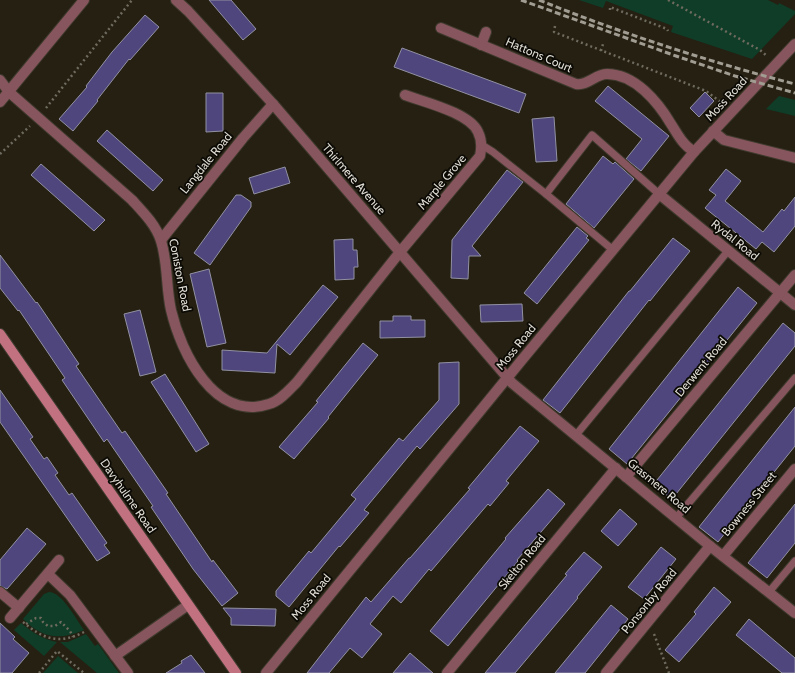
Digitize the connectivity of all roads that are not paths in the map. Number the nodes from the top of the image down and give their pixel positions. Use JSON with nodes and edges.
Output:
{"nodes":[{"id":1,"x":84,"y":0,"type":"edge"},
{"id":2,"x":176,"y":0,"type":"edge"},
{"id":3,"x":441,"y":28,"type":"dead end"},
{"id":4,"x":486,"y":32,"type":"dead end"},
{"id":5,"x":795,"y":44,"type":"edge"},
{"id":6,"x":481,"y":45,"type":"junction"},
{"id":7,"x":0,"y":80,"type":"edge"},
{"id":8,"x":9,"y":92,"type":"junction"},
{"id":9,"x":405,"y":95,"type":"dead end"},
{"id":10,"x":0,"y":102,"type":"edge"},
{"id":11,"x":273,"y":104,"type":"junction"},
{"id":12,"x":713,"y":131,"type":"junction"},
{"id":13,"x":482,"y":145,"type":"junction"},
{"id":14,"x":694,"y":152,"type":"junction"},
{"id":15,"x":795,"y":158,"type":"edge"},
{"id":16,"x":546,"y":194,"type":"junction"},
{"id":17,"x":660,"y":194,"type":"junction"},
{"id":18,"x":161,"y":240,"type":"junction"},
{"id":19,"x":613,"y":250,"type":"junction"},
{"id":20,"x":728,"y":251,"type":"junction"},
{"id":21,"x":400,"y":252,"type":"junction"},
{"id":22,"x":795,"y":275,"type":"edge"},
{"id":23,"x":780,"y":293,"type":"junction"},
{"id":24,"x":795,"y":305,"type":"edge"},
{"id":25,"x":0,"y":334,"type":"edge"},
{"id":26,"x":508,"y":378,"type":"junction"},
{"id":27,"x":795,"y":378,"type":"edge"},
{"id":28,"x":576,"y":435,"type":"junction"},
{"id":29,"x":616,"y":468,"type":"junction"},
{"id":30,"x":795,"y":469,"type":"edge"},
{"id":31,"x":626,"y":477,"type":"junction"},
{"id":32,"x":676,"y":518,"type":"junction"},
{"id":33,"x":710,"y":546,"type":"junction"},
{"id":34,"x":724,"y":556,"type":"junction"},
{"id":35,"x":59,"y":560,"type":"dead end"},
{"id":36,"x":795,"y":561,"type":"edge"},
{"id":37,"x":48,"y":574,"type":"junction"},
{"id":38,"x":0,"y":592,"type":"edge"},
{"id":39,"x":769,"y":592,"type":"junction"},
{"id":40,"x":188,"y":605,"type":"junction"},
{"id":41,"x":795,"y":613,"type":"edge"},
{"id":42,"x":115,"y":656,"type":"junction"},
{"id":43,"x":128,"y":673,"type":"edge"},
{"id":44,"x":236,"y":673,"type":"edge"},
{"id":45,"x":266,"y":673,"type":"edge"},
{"id":46,"x":447,"y":673,"type":"edge"},
{"id":47,"x":606,"y":673,"type":"edge"}],
"edges":[{"from":1,"to":8,"type":"street"},
{"from":2,"to":11,"type":"street","name":"Thirlmere Avenue"},
{"from":3,"to":6,"type":"street","name":"Hattons Court"},
{"from":4,"to":6,"type":"street"},
{"from":5,"to":12,"type":"street","name":"Moss Road"},
{"from":6,"to":14,"type":"street","name":"Hattons Court"},
{"from":7,"to":8,"type":"street","name":"Coniston Road"},
{"from":8,"to":10,"type":"street"},
{"from":8,"to":18,"type":"street","name":"Coniston Road"},
{"from":9,"to":13,"type":"street"},
{"from":11,"to":18,"type":"street","name":"Langdale Road"},
{"from":11,"to":21,"type":"street","name":"Thirlmere Avenue"},
{"from":12,"to":14,"type":"street","name":"Moss Road"},
{"from":12,"to":15,"type":"street"},
{"from":13,"to":16,"type":"lane"},
{"from":13,"to":21,"type":"street","name":"Marple Grove"},
{"from":14,"to":17,"type":"street","name":"Moss Road"},
{"from":16,"to":17,"type":"lane"},
{"from":16,"to":19,"type":"lane"},
{"from":17,"to":19,"type":"street","name":"Moss Road"},
{"from":17,"to":20,"type":"street","name":"Rydal Road"},
{"from":18,"to":21,"type":"street","name":"Coniston Road"},
{"from":19,"to":26,"type":"street","name":"Moss Road"},
{"from":20,"to":23,"type":"street","name":"Rydal Road"},
{"from":20,"to":28,"type":"lane"},
{"from":21,"to":26,"type":"street","name":"Thirlmere Avenue"},
{"from":22,"to":23,"type":"street","name":"Derwent Road"},
{"from":23,"to":24,"type":"street","name":"Rydal Road"},
{"from":23,"to":31,"type":"street","name":"Derwent Road"},
{"from":25,"to":40,"type":"street","name":"Davyhulme Road"},
{"from":26,"to":28,"type":"street","name":"Grasmere Road"},
{"from":26,"to":45,"type":"street","name":"Moss Road"},
{"from":27,"to":32,"type":"lane"},
{"from":28,"to":29,"type":"street","name":"Grasmere Road"},
{"from":29,"to":31,"type":"street","name":"Grasmere Road"},
{"from":29,"to":46,"type":"street","name":"Skelton Road"},
{"from":30,"to":34,"type":"street","name":"Bowness Street"},
{"from":31,"to":32,"type":"street","name":"Grasmere Road"},
{"from":32,"to":33,"type":"street","name":"Grasmere Road"},
{"from":33,"to":34,"type":"street","name":"Grasmere Road"},
{"from":33,"to":47,"type":"street","name":"Ponsonby Road"},
{"from":34,"to":39,"type":"street","name":"Grasmere Road"},
{"from":35,"to":37,"type":"street"},
{"from":36,"to":39,"type":"lane"},
{"from":37,"to":38,"type":"street"},
{"from":37,"to":42,"type":"street"},
{"from":39,"to":41,"type":"street","name":"Grasmere Road"},
{"from":40,"to":42,"type":"street"},
{"from":40,"to":44,"type":"street","name":"Davyhulme Road"},
{"from":42,"to":43,"type":"street"}]}
